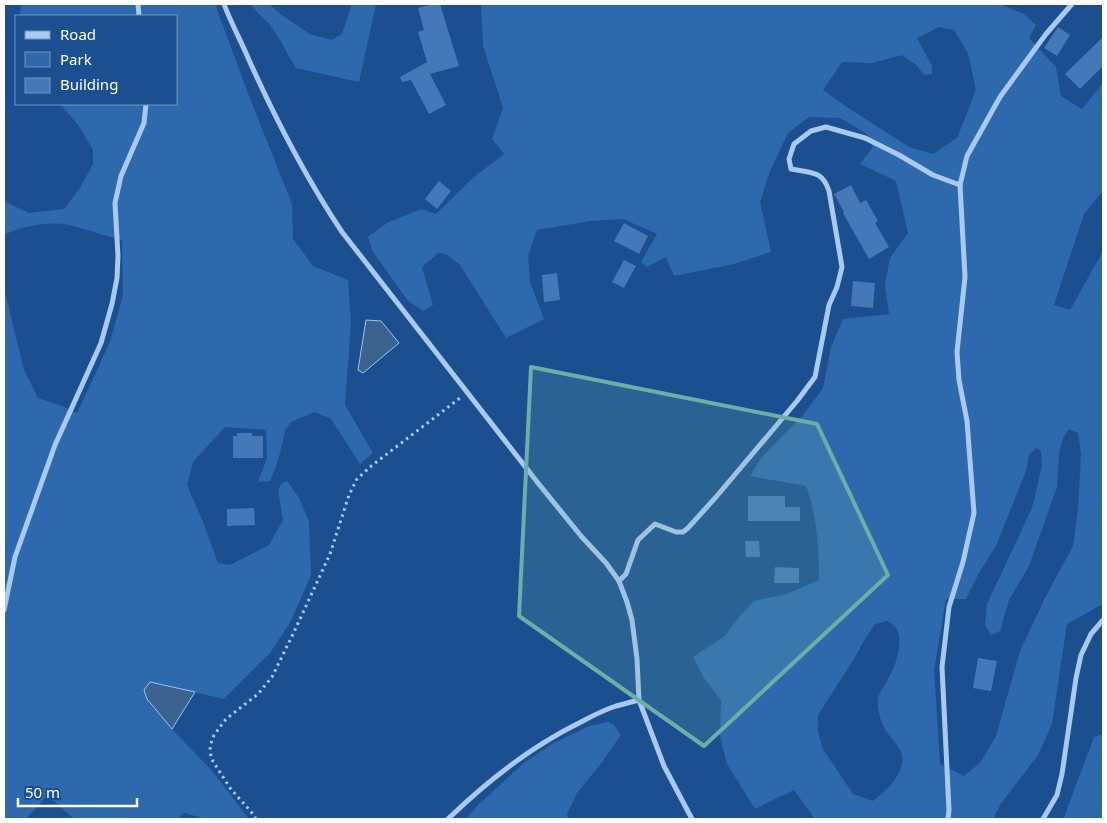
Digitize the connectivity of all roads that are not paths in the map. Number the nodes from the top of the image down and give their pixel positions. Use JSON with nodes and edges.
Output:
{"nodes":[{"id":1,"x":224,"y":4,"type":"edge"},
{"id":2,"x":1072,"y":4,"type":"edge"},
{"id":3,"x":146,"y":105,"type":"edge"},
{"id":4,"x":960,"y":184,"type":"junction"},
{"id":5,"x":619,"y":581,"type":"junction"},
{"id":6,"x":4,"y":610,"type":"edge"},
{"id":7,"x":1103,"y":620,"type":"edge"},
{"id":8,"x":639,"y":700,"type":"junction"},
{"id":9,"x":448,"y":819,"type":"edge"},
{"id":10,"x":692,"y":819,"type":"edge"},
{"id":11,"x":948,"y":819,"type":"edge"},
{"id":12,"x":1044,"y":819,"type":"edge"}],
"edges":[{"from":1,"to":5,"type":"street"},
{"from":2,"to":4,"type":"street"},
{"from":3,"to":6,"type":"street"},
{"from":4,"to":5,"type":"street"},
{"from":4,"to":11,"type":"street"},
{"from":5,"to":8,"type":"street"},
{"from":7,"to":12,"type":"street"},
{"from":8,"to":9,"type":"street"},
{"from":8,"to":10,"type":"street"}]}
